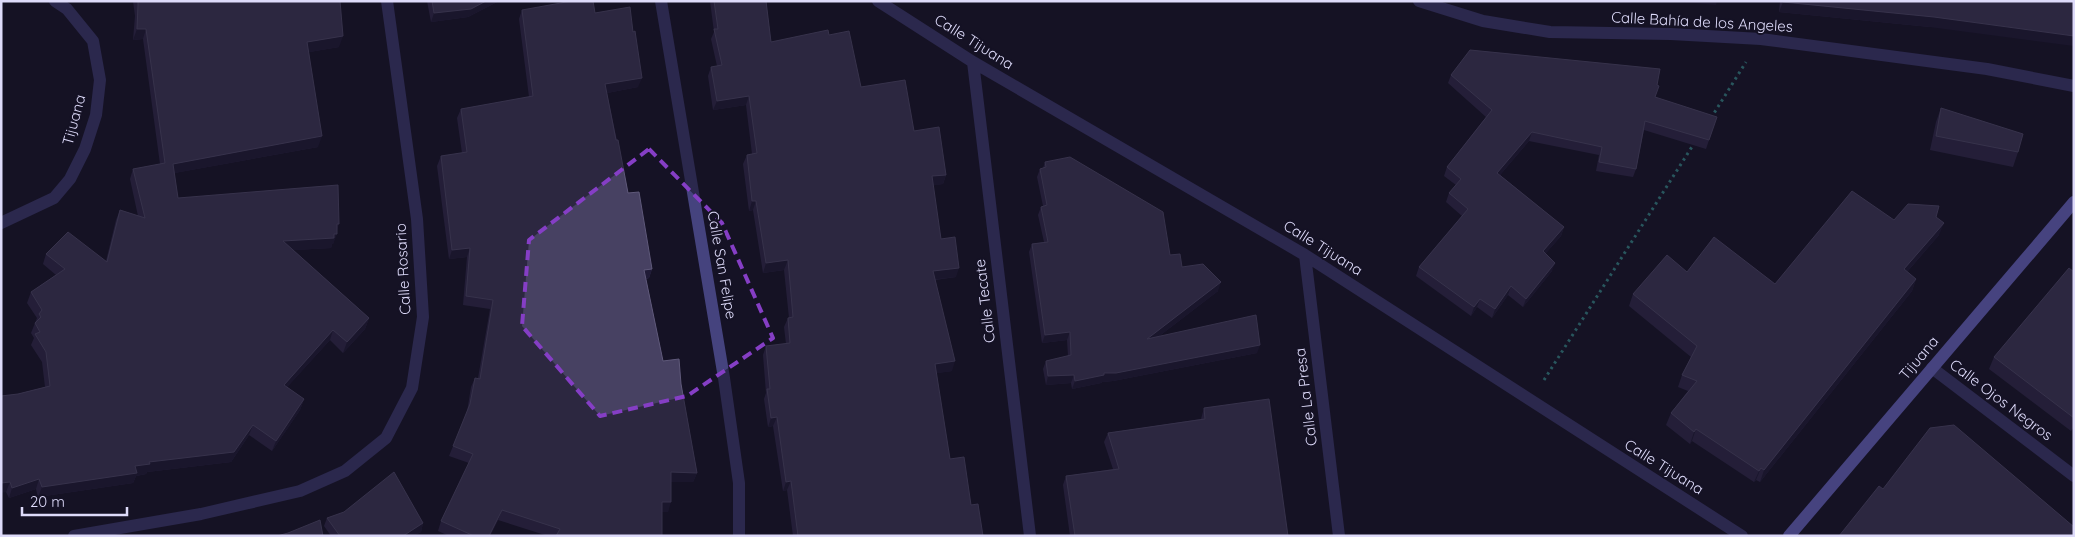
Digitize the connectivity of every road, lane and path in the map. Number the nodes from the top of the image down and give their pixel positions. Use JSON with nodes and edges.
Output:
{"nodes":[{"id":1,"x":55,"y":1,"type":"edge"},
{"id":2,"x":387,"y":1,"type":"edge"},
{"id":3,"x":661,"y":1,"type":"edge"},
{"id":4,"x":878,"y":1,"type":"edge"},
{"id":5,"x":1419,"y":1,"type":"edge"},
{"id":6,"x":1761,"y":38,"type":"junction"},
{"id":7,"x":973,"y":62,"type":"junction"},
{"id":8,"x":2074,"y":86,"type":"edge"},
{"id":9,"x":1708,"y":123,"type":"edge"},
{"id":10,"x":1697,"y":140,"type":"edge"},
{"id":11,"x":2074,"y":202,"type":"edge"},
{"id":12,"x":1,"y":223,"type":"edge"},
{"id":13,"x":1305,"y":255,"type":"junction"},
{"id":14,"x":1932,"y":368,"type":"junction"},
{"id":15,"x":1530,"y":401,"type":"junction"},
{"id":16,"x":2074,"y":476,"type":"edge"},
{"id":17,"x":74,"y":536,"type":"edge"},
{"id":18,"x":739,"y":536,"type":"edge"},
{"id":19,"x":1030,"y":536,"type":"edge"},
{"id":20,"x":1339,"y":536,"type":"edge"},
{"id":21,"x":1742,"y":536,"type":"edge"},
{"id":22,"x":1789,"y":536,"type":"edge"}],
"edges":[{"from":1,"to":12,"type":"street","name":"Tijuana"},
{"from":2,"to":17,"type":"street","name":"Calle Rosario"},
{"from":3,"to":18,"type":"street","name":"Calle San Felipe"},
{"from":4,"to":7,"type":"street","name":"Calle Tijuana"},
{"from":5,"to":6,"type":"street","name":"Calle Bahía de los Angeles"},
{"from":6,"to":8,"type":"street","name":"Calle Bahía de los Angeles"},
{"from":6,"to":9,"type":"path"},
{"from":7,"to":13,"type":"street","name":"Calle Tijuana"},
{"from":7,"to":19,"type":"street","name":"Calle Tecate"},
{"from":10,"to":15,"type":"path"},
{"from":11,"to":14,"type":"main road","name":"Tijuana"},
{"from":13,"to":15,"type":"street","name":"Calle Tijuana"},
{"from":13,"to":20,"type":"street","name":"Calle La Presa"},
{"from":14,"to":16,"type":"street","name":"Calle Ojos Negros"},
{"from":14,"to":22,"type":"main road","name":"Tijuana"},
{"from":15,"to":21,"type":"street","name":"Calle Tijuana"}]}
